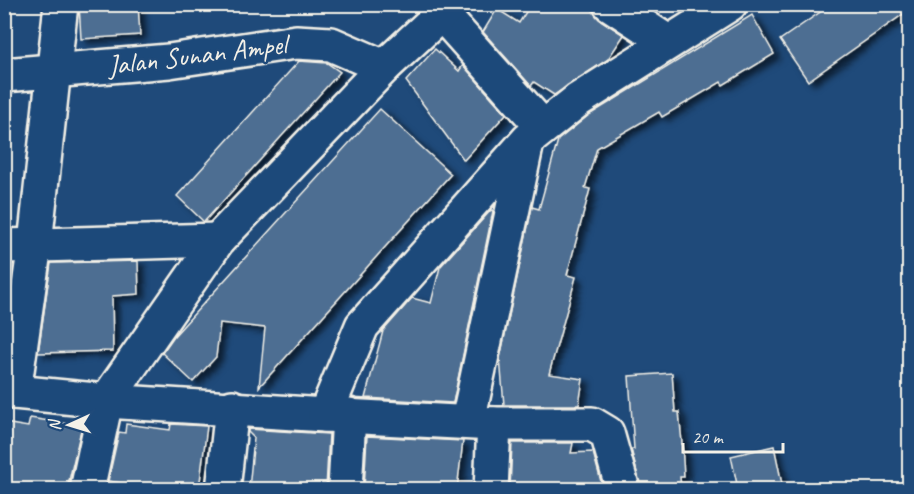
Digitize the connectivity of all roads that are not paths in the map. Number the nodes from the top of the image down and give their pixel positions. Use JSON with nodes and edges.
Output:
{"nodes":[{"id":1,"x":61,"y":4,"type":"edge"},
{"id":2,"x":610,"y":4,"type":"edge"},
{"id":3,"x":730,"y":4,"type":"edge"},
{"id":4,"x":447,"y":9,"type":"edge"},
{"id":5,"x":668,"y":42,"type":"junction"},
{"id":6,"x":384,"y":67,"type":"junction"},
{"id":7,"x":56,"y":70,"type":"junction"},
{"id":8,"x":4,"y":75,"type":"edge"},
{"id":9,"x":535,"y":133,"type":"junction"},
{"id":10,"x":218,"y":240,"type":"junction"},
{"id":11,"x":20,"y":245,"type":"edge"},
{"id":12,"x":9,"y":392,"type":"edge"},
{"id":13,"x":106,"y":401,"type":"junction"},
{"id":14,"x":232,"y":407,"type":"junction"},
{"id":15,"x":337,"y":415,"type":"junction"},
{"id":16,"x":481,"y":422,"type":"junction"},
{"id":17,"x":87,"y":489,"type":"edge"},
{"id":18,"x":223,"y":489,"type":"edge"},
{"id":19,"x":345,"y":489,"type":"edge"},
{"id":20,"x":491,"y":489,"type":"edge"},
{"id":21,"x":623,"y":489,"type":"edge"}],
"edges":[{"from":1,"to":7,"type":"street"},
{"from":2,"to":5,"type":"street"},
{"from":3,"to":5,"type":"street"},
{"from":4,"to":6,"type":"street"},
{"from":4,"to":9,"type":"street"},
{"from":5,"to":9,"type":"street"},
{"from":6,"to":7,"type":"street","name":"Jalan Sunan Ampel"},
{"from":6,"to":10,"type":"street"},
{"from":7,"to":8,"type":"street","name":"Jalan Sunan Ampel"},
{"from":7,"to":11,"type":"street"},
{"from":9,"to":15,"type":"street"},
{"from":9,"to":16,"type":"street"},
{"from":10,"to":11,"type":"street"},
{"from":10,"to":13,"type":"street"},
{"from":11,"to":12,"type":"street"},
{"from":12,"to":13,"type":"street"},
{"from":13,"to":14,"type":"street"},
{"from":13,"to":17,"type":"street"},
{"from":14,"to":15,"type":"street"},
{"from":14,"to":18,"type":"street"},
{"from":15,"to":16,"type":"street"},
{"from":15,"to":19,"type":"street"},
{"from":16,"to":20,"type":"street"},
{"from":16,"to":21,"type":"street"}]}
